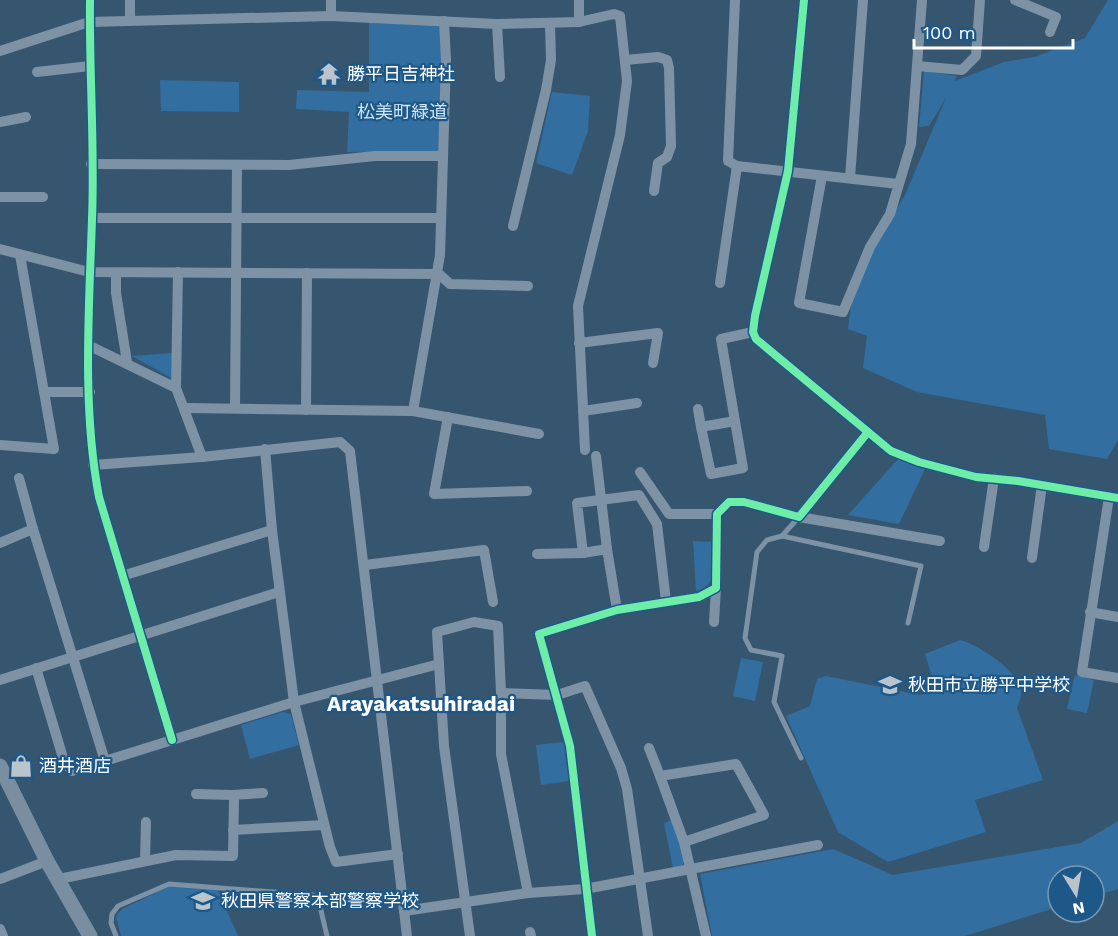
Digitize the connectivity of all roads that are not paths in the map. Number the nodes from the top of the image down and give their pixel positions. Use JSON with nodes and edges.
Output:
{"nodes":[{"id":1,"x":90,"y":0,"type":"edge"},
{"id":2,"x":130,"y":0,"type":"edge"},
{"id":3,"x":331,"y":0,"type":"edge"},
{"id":4,"x":579,"y":0,"type":"edge"},
{"id":5,"x":735,"y":0,"type":"edge"},
{"id":6,"x":804,"y":0,"type":"edge"},
{"id":7,"x":863,"y":0,"type":"edge"},
{"id":8,"x":922,"y":0,"type":"edge"},
{"id":9,"x":980,"y":0,"type":"edge"},
{"id":10,"x":1016,"y":0,"type":"edge"},
{"id":11,"x":331,"y":16,"type":"junction"},
{"id":12,"x":130,"y":21,"type":"junction"},
{"id":13,"x":444,"y":21,"type":"junction"},
{"id":14,"x":89,"y":22,"type":"junction"},
{"id":15,"x":579,"y":22,"type":"junction"},
{"id":16,"x":550,"y":23,"type":"junction"},
{"id":17,"x":497,"y":24,"type":"junction"},
{"id":18,"x":1050,"y":32,"type":"dead end"},
{"id":19,"x":0,"y":51,"type":"edge"},
{"id":20,"x":625,"y":60,"type":"junction"},
{"id":21,"x":90,"y":66,"type":"junction"},
{"id":22,"x":917,"y":66,"type":"junction"},
{"id":23,"x":37,"y":72,"type":"dead end"},
{"id":24,"x":500,"y":77,"type":"dead end"},
{"id":25,"x":26,"y":117,"type":"dead end"},
{"id":26,"x":0,"y":122,"type":"edge"},
{"id":27,"x":442,"y":156,"type":"junction"},
{"id":28,"x":91,"y":164,"type":"junction"},
{"id":29,"x":237,"y":166,"type":"junction"},
{"id":30,"x":737,"y":166,"type":"junction"},
{"id":31,"x":788,"y":171,"type":"junction"},
{"id":32,"x":822,"y":176,"type":"junction"},
{"id":33,"x":850,"y":178,"type":"junction"},
{"id":34,"x":898,"y":184,"type":"junction"},
{"id":35,"x":654,"y":191,"type":"dead end"},
{"id":36,"x":0,"y":197,"type":"edge"},
{"id":37,"x":43,"y":197,"type":"dead end"},
{"id":38,"x":93,"y":218,"type":"junction"},
{"id":39,"x":237,"y":218,"type":"junction"},
{"id":40,"x":441,"y":218,"type":"junction"},
{"id":41,"x":513,"y":226,"type":"dead end"},
{"id":42,"x":0,"y":249,"type":"edge"},
{"id":43,"x":20,"y":255,"type":"junction"},
{"id":44,"x":89,"y":272,"type":"junction"},
{"id":45,"x":178,"y":272,"type":"junction"},
{"id":46,"x":116,"y":273,"type":"junction"},
{"id":47,"x":236,"y":273,"type":"junction"},
{"id":48,"x":307,"y":273,"type":"junction"},
{"id":49,"x":439,"y":274,"type":"junction"},
{"id":50,"x":720,"y":283,"type":"dead end"},
{"id":51,"x":528,"y":286,"type":"dead end"},
{"id":52,"x":753,"y":332,"type":"junction"},
{"id":53,"x":579,"y":343,"type":"junction"},
{"id":54,"x":90,"y":346,"type":"junction"},
{"id":55,"x":127,"y":362,"type":"junction"},
{"id":56,"x":653,"y":363,"type":"dead end"},
{"id":57,"x":176,"y":388,"type":"junction"},
{"id":58,"x":44,"y":392,"type":"junction"},
{"id":59,"x":90,"y":392,"type":"junction"},
{"id":60,"x":638,"y":403,"type":"dead end"},
{"id":61,"x":186,"y":408,"type":"junction"},
{"id":62,"x":235,"y":408,"type":"junction"},
{"id":63,"x":698,"y":409,"type":"dead end"},
{"id":64,"x":306,"y":410,"type":"junction"},
{"id":65,"x":413,"y":411,"type":"junction"},
{"id":66,"x":583,"y":411,"type":"junction"},
{"id":67,"x":448,"y":417,"type":"junction"},
{"id":68,"x":735,"y":422,"type":"junction"},
{"id":69,"x":701,"y":428,"type":"junction"},
{"id":70,"x":868,"y":432,"type":"junction"},
{"id":71,"x":539,"y":434,"type":"dead end"},
{"id":72,"x":0,"y":445,"type":"edge"},
{"id":73,"x":265,"y":449,"type":"junction"},
{"id":74,"x":585,"y":450,"type":"dead end"},
{"id":75,"x":596,"y":456,"type":"dead end"},
{"id":76,"x":202,"y":457,"type":"junction"},
{"id":77,"x":93,"y":465,"type":"junction"},
{"id":78,"x":640,"y":472,"type":"dead end"},
{"id":79,"x":19,"y":478,"type":"dead end"},
{"id":80,"x":994,"y":478,"type":"junction"},
{"id":81,"x":1042,"y":485,"type":"junction"},
{"id":82,"x":527,"y":491,"type":"dead end"},
{"id":83,"x":1113,"y":497,"type":"edge"},
{"id":84,"x":601,"y":500,"type":"junction"},
{"id":85,"x":717,"y":514,"type":"junction"},
{"id":86,"x":799,"y":517,"type":"junction"},
{"id":87,"x":33,"y":529,"type":"junction"},
{"id":88,"x":272,"y":530,"type":"junction"},
{"id":89,"x":782,"y":536,"type":"junction"},
{"id":90,"x":940,"y":541,"type":"dead end"},
{"id":91,"x":0,"y":543,"type":"edge"},
{"id":92,"x":984,"y":547,"type":"dead end"},
{"id":93,"x":607,"y":549,"type":"junction"},
{"id":94,"x":584,"y":553,"type":"junction"},
{"id":95,"x":537,"y":554,"type":"dead end"},
{"id":96,"x":1032,"y":558,"type":"dead end"},
{"id":97,"x":365,"y":565,"type":"junction"},
{"id":98,"x":122,"y":576,"type":"junction"},
{"id":99,"x":716,"y":588,"type":"junction"},
{"id":100,"x":279,"y":592,"type":"junction"},
{"id":101,"x":666,"y":601,"type":"junction"},
{"id":102,"x":493,"y":602,"type":"dead end"},
{"id":103,"x":617,"y":610,"type":"junction"},
{"id":104,"x":1090,"y":612,"type":"junction"},
{"id":105,"x":1118,"y":617,"type":"edge"},
{"id":106,"x":714,"y":622,"type":"dead end"},
{"id":107,"x":908,"y":622,"type":"dead end"},
{"id":108,"x":140,"y":636,"type":"junction"},
{"id":109,"x":74,"y":657,"type":"junction"},
{"id":110,"x":440,"y":664,"type":"junction"},
{"id":111,"x":36,"y":668,"type":"junction"},
{"id":112,"x":1118,"y":678,"type":"edge"},
{"id":113,"x":377,"y":679,"type":"junction"},
{"id":114,"x":0,"y":680,"type":"edge"},
{"id":115,"x":501,"y":693,"type":"junction"},
{"id":116,"x":557,"y":695,"type":"junction"},
{"id":117,"x":294,"y":702,"type":"junction"},
{"id":118,"x":172,"y":740,"type":"junction"},
{"id":119,"x":649,"y":748,"type":"dead end"},
{"id":120,"x":801,"y":758,"type":"dead end"},
{"id":121,"x":105,"y":761,"type":"junction"},
{"id":122,"x":0,"y":766,"type":"edge"},
{"id":123,"x":660,"y":776,"type":"junction"},
{"id":124,"x":196,"y":794,"type":"dead end"},
{"id":125,"x":263,"y":794,"type":"dead end"},
{"id":126,"x":232,"y":795,"type":"junction"},
{"id":127,"x":146,"y":822,"type":"dead end"},
{"id":128,"x":324,"y":825,"type":"junction"},
{"id":129,"x":234,"y":830,"type":"junction"},
{"id":130,"x":684,"y":842,"type":"junction"},
{"id":131,"x":818,"y":844,"type":"dead end"},
{"id":132,"x":398,"y":854,"type":"junction"},
{"id":133,"x":47,"y":861,"type":"junction"},
{"id":134,"x":145,"y":861,"type":"junction"},
{"id":135,"x":692,"y":870,"type":"junction"},
{"id":136,"x":0,"y":879,"type":"edge"},
{"id":137,"x":59,"y":879,"type":"junction"},
{"id":138,"x":640,"y":880,"type":"junction"},
{"id":139,"x":585,"y":890,"type":"junction"},
{"id":140,"x":528,"y":893,"type":"junction"},
{"id":141,"x":466,"y":902,"type":"junction"},
{"id":142,"x":404,"y":910,"type":"junction"},
{"id":143,"x":0,"y":929,"type":"edge"},
{"id":144,"x":3,"y":936,"type":"edge"},
{"id":145,"x":90,"y":936,"type":"edge"},
{"id":146,"x":116,"y":936,"type":"edge"},
{"id":147,"x":327,"y":936,"type":"edge"},
{"id":148,"x":407,"y":936,"type":"edge"},
{"id":149,"x":470,"y":936,"type":"edge"},
{"id":150,"x":592,"y":936,"type":"edge"},
{"id":151,"x":648,"y":936,"type":"edge"},
{"id":152,"x":706,"y":936,"type":"edge"}],
"edges":[{"from":1,"to":14,"type":"street"},
{"from":2,"to":12,"type":"street"},
{"from":3,"to":11,"type":"street"},
{"from":4,"to":15,"type":"street"},
{"from":5,"to":30,"type":"street"},
{"from":6,"to":31,"type":"street"},
{"from":7,"to":33,"type":"street"},
{"from":8,"to":22,"type":"street"},
{"from":9,"to":22,"type":"street"},
{"from":10,"to":18,"type":"street"},
{"from":11,"to":12,"type":"street"},
{"from":11,"to":13,"type":"street"},
{"from":12,"to":14,"type":"street"},
{"from":13,"to":17,"type":"street"},
{"from":13,"to":27,"type":"street"},
{"from":14,"to":19,"type":"street"},
{"from":14,"to":21,"type":"street"},
{"from":15,"to":16,"type":"street"},
{"from":15,"to":20,"type":"street"},
{"from":16,"to":17,"type":"street"},
{"from":16,"to":41,"type":"street"},
{"from":17,"to":24,"type":"street"},
{"from":20,"to":35,"type":"street"},
{"from":20,"to":53,"type":"street"},
{"from":21,"to":23,"type":"street"},
{"from":21,"to":28,"type":"street"},
{"from":22,"to":34,"type":"street"},
{"from":25,"to":26,"type":"street"},
{"from":27,"to":29,"type":"street"},
{"from":27,"to":40,"type":"street"},
{"from":28,"to":29,"type":"street"},
{"from":28,"to":38,"type":"street"},
{"from":29,"to":39,"type":"street"},
{"from":30,"to":31,"type":"street"},
{"from":30,"to":50,"type":"street"},
{"from":31,"to":32,"type":"street"},
{"from":31,"to":52,"type":"street"},
{"from":32,"to":33,"type":"street"},
{"from":32,"to":34,"type":"street"},
{"from":33,"to":34,"type":"street"},
{"from":36,"to":37,"type":"street"},
{"from":38,"to":39,"type":"street"},
{"from":38,"to":44,"type":"street"},
{"from":39,"to":40,"type":"street"},
{"from":39,"to":47,"type":"street"},
{"from":40,"to":49,"type":"street"},
{"from":42,"to":43,"type":"street"},
{"from":43,"to":44,"type":"street"},
{"from":43,"to":58,"type":"street"},
{"from":44,"to":46,"type":"street"},
{"from":44,"to":54,"type":"street"},
{"from":45,"to":46,"type":"street"},
{"from":45,"to":47,"type":"street"},
{"from":45,"to":57,"type":"street"},
{"from":46,"to":55,"type":"street"},
{"from":47,"to":48,"type":"street"},
{"from":47,"to":62,"type":"street"},
{"from":48,"to":49,"type":"street"},
{"from":48,"to":64,"type":"street"},
{"from":49,"to":51,"type":"street"},
{"from":49,"to":65,"type":"street"},
{"from":52,"to":68,"type":"street"},
{"from":52,"to":70,"type":"street"},
{"from":53,"to":56,"type":"street"},
{"from":53,"to":66,"type":"street"},
{"from":54,"to":55,"type":"street"},
{"from":54,"to":59,"type":"street"},
{"from":55,"to":57,"type":"street"},
{"from":57,"to":61,"type":"street"},
{"from":58,"to":59,"type":"street"},
{"from":58,"to":72,"type":"street"},
{"from":59,"to":77,"type":"street"},
{"from":60,"to":66,"type":"street"},
{"from":61,"to":62,"type":"street"},
{"from":61,"to":76,"type":"street"},
{"from":62,"to":64,"type":"street"},
{"from":63,"to":69,"type":"street"},
{"from":64,"to":65,"type":"street"},
{"from":65,"to":67,"type":"street"},
{"from":66,"to":74,"type":"street"},
{"from":67,"to":71,"type":"street"},
{"from":67,"to":82,"type":"street"},
{"from":68,"to":69,"type":"street"},
{"from":68,"to":69,"type":"street"},
{"from":70,"to":80,"type":"street"},
{"from":70,"to":86,"type":"street"},
{"from":73,"to":76,"type":"street"},
{"from":73,"to":88,"type":"street"},
{"from":73,"to":97,"type":"street"},
{"from":75,"to":84,"type":"street"},
{"from":76,"to":77,"type":"street"},
{"from":77,"to":98,"type":"street"},
{"from":78,"to":85,"type":"street"},
{"from":79,"to":87,"type":"street"},
{"from":80,"to":81,"type":"street"},
{"from":80,"to":92,"type":"street"},
{"from":81,"to":83,"type":"street"},
{"from":81,"to":96,"type":"street"},
{"from":83,"to":104,"type":"street"},
{"from":84,"to":93,"type":"street"},
{"from":84,"to":94,"type":"street"},
{"from":84,"to":101,"type":"street"},
{"from":85,"to":86,"type":"street"},
{"from":85,"to":99,"type":"street"},
{"from":86,"to":89,"type":"lane"},
{"from":86,"to":90,"type":"street"},
{"from":87,"to":91,"type":"street"},
{"from":87,"to":109,"type":"street"},
{"from":88,"to":98,"type":"street"},
{"from":88,"to":100,"type":"street"},
{"from":89,"to":107,"type":"lane"},
{"from":89,"to":120,"type":"lane"},
{"from":93,"to":94,"type":"street"},
{"from":93,"to":103,"type":"street"},
{"from":94,"to":95,"type":"street"},
{"from":97,"to":102,"type":"street"},
{"from":97,"to":113,"type":"street"},
{"from":98,"to":108,"type":"street"},
{"from":99,"to":101,"type":"street"},
{"from":99,"to":106,"type":"street"},
{"from":100,"to":108,"type":"street"},
{"from":100,"to":117,"type":"street"},
{"from":101,"to":103,"type":"street"},
{"from":103,"to":116,"type":"street"},
{"from":104,"to":105,"type":"street"},
{"from":104,"to":112,"type":"street"},
{"from":108,"to":109,"type":"street"},
{"from":108,"to":118,"type":"street"},
{"from":109,"to":111,"type":"street"},
{"from":109,"to":121,"type":"street"},
{"from":110,"to":113,"type":"street"},
{"from":110,"to":115,"type":"street"},
{"from":110,"to":141,"type":"street"},
{"from":111,"to":114,"type":"street"},
{"from":111,"to":121,"type":"street"},
{"from":113,"to":117,"type":"street"},
{"from":113,"to":132,"type":"street"},
{"from":115,"to":116,"type":"street"},
{"from":115,"to":140,"type":"street"},
{"from":116,"to":138,"type":"street"},
{"from":116,"to":139,"type":"street"},
{"from":117,"to":118,"type":"street"},
{"from":117,"to":128,"type":"street"},
{"from":118,"to":121,"type":"street"},
{"from":119,"to":123,"type":"street"},
{"from":122,"to":133,"type":"street"},
{"from":123,"to":130,"type":"street"},
{"from":123,"to":130,"type":"street"},
{"from":124,"to":126,"type":"street"},
{"from":125,"to":126,"type":"street"},
{"from":126,"to":129,"type":"street"},
{"from":127,"to":134,"type":"street"},
{"from":128,"to":129,"type":"street"},
{"from":128,"to":132,"type":"street"},
{"from":129,"to":134,"type":"street"},
{"from":130,"to":135,"type":"street"},
{"from":131,"to":135,"type":"street"},
{"from":132,"to":142,"type":"street"},
{"from":133,"to":136,"type":"street"},
{"from":133,"to":137,"type":"street"},
{"from":134,"to":137,"type":"street"},
{"from":135,"to":138,"type":"street"},
{"from":135,"to":152,"type":"street"},
{"from":137,"to":145,"type":"street"},
{"from":138,"to":139,"type":"street"},
{"from":138,"to":151,"type":"street"},
{"from":139,"to":140,"type":"street"},
{"from":139,"to":150,"type":"street"},
{"from":140,"to":141,"type":"street"},
{"from":141,"to":142,"type":"street"},
{"from":141,"to":149,"type":"street"},
{"from":142,"to":148,"type":"street"},
{"from":143,"to":144,"type":"street"},
{"from":146,"to":147,"type":"lane"}]}
